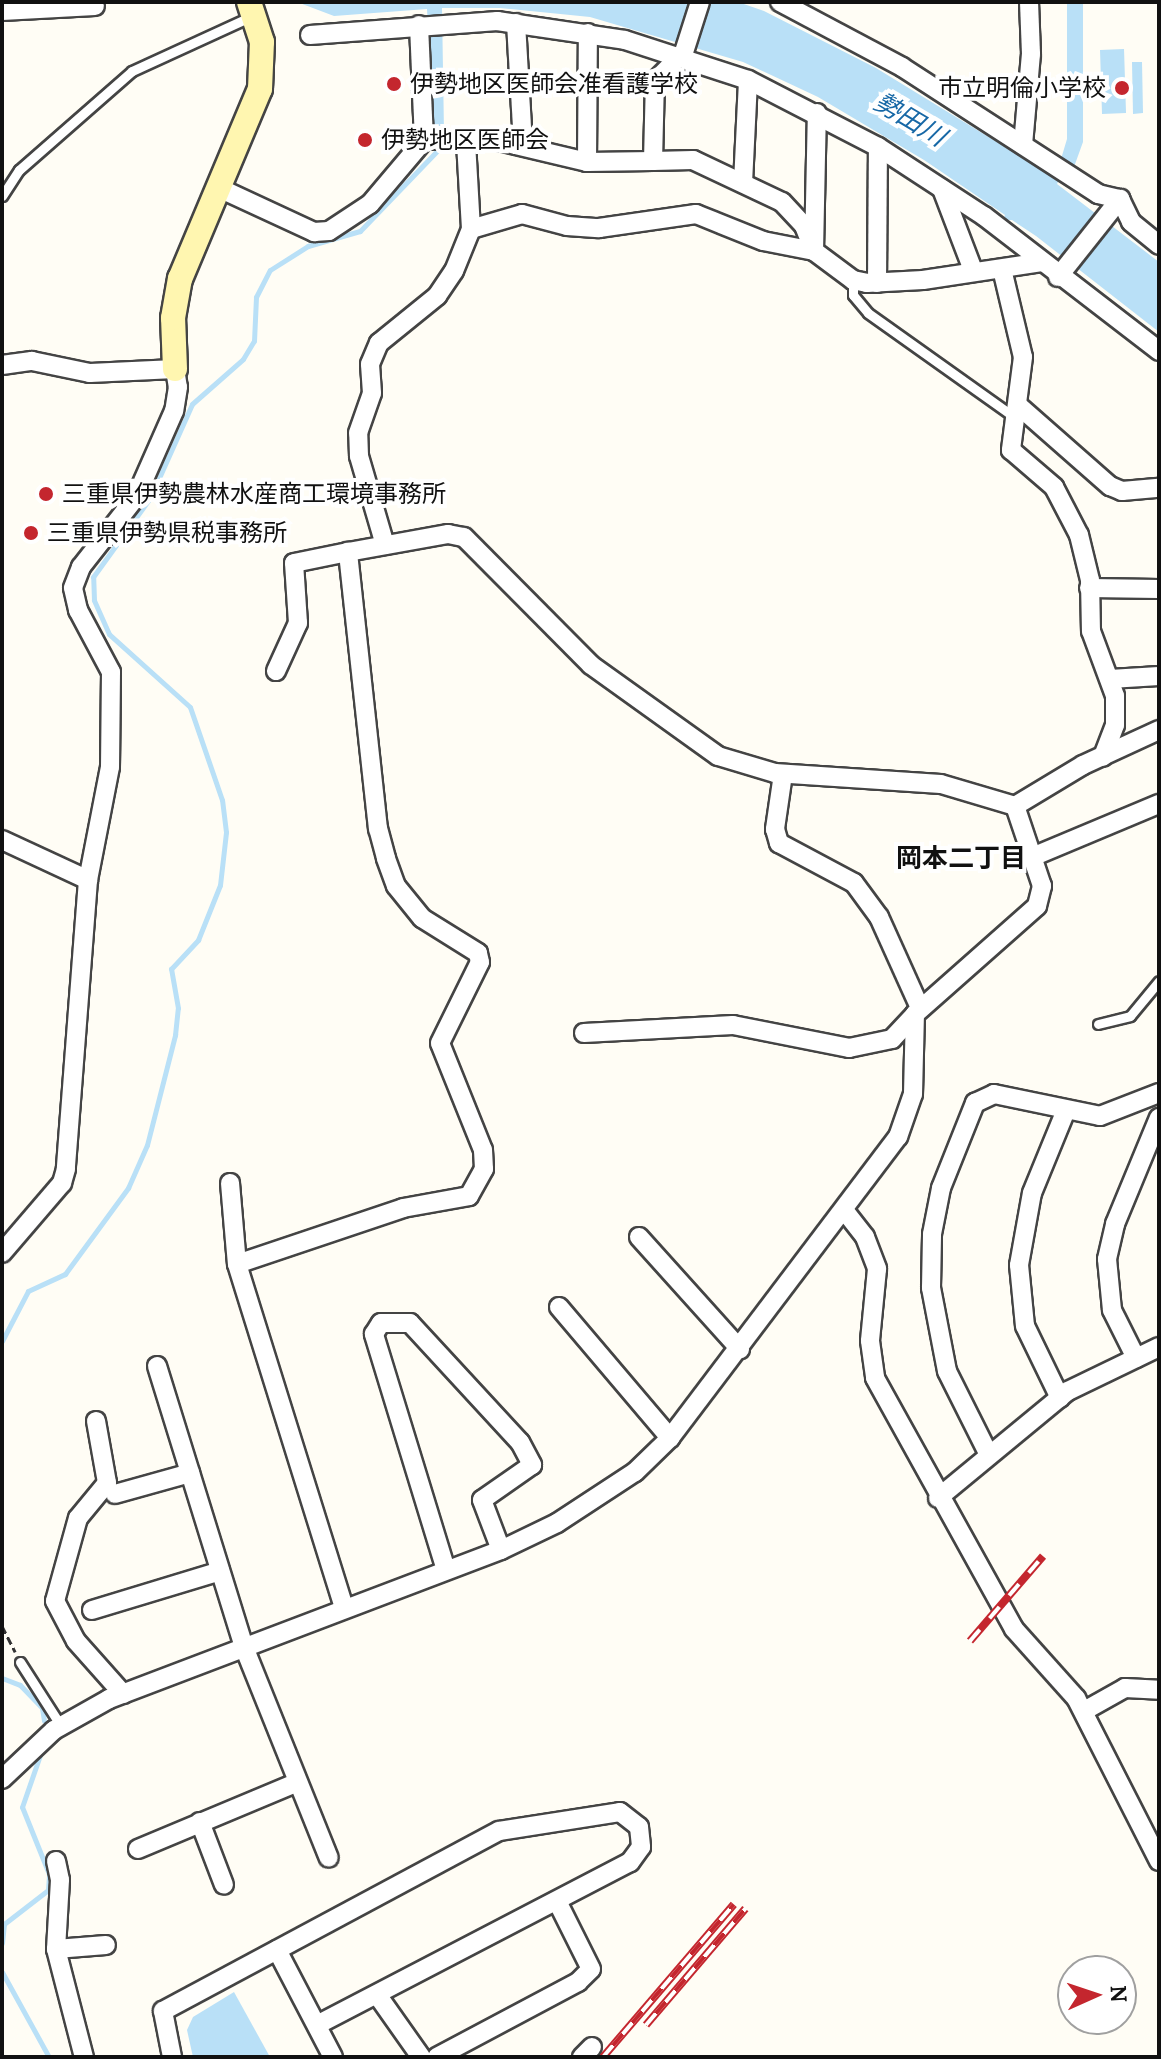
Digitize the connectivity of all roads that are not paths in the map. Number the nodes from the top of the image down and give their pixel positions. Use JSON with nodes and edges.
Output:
{"nodes":[{"id":1,"x":700,"y":2,"type":"edge"},
{"id":2,"x":780,"y":2,"type":"edge"},
{"id":3,"x":1029,"y":2,"type":"edge"},
{"id":4,"x":95,"y":6,"type":"dead end"},
{"id":5,"x":252,"y":8,"type":"edge"},
{"id":6,"x":2,"y":11,"type":"edge"},
{"id":7,"x":516,"y":23,"type":"junction"},
{"id":8,"x":430,"y":24,"type":"junction"},
{"id":9,"x":588,"y":33,"type":"junction"},
{"id":10,"x":310,"y":35,"type":"dead end"},
{"id":11,"x":682,"y":55,"type":"junction"},
{"id":12,"x":748,"y":80,"type":"junction"},
{"id":13,"x":817,"y":113,"type":"junction"},
{"id":14,"x":442,"y":140,"type":"junction"},
{"id":15,"x":1023,"y":145,"type":"junction"},
{"id":16,"x":523,"y":146,"type":"junction"},
{"id":17,"x":878,"y":147,"type":"junction"},
{"id":18,"x":653,"y":161,"type":"junction"},
{"id":19,"x":587,"y":162,"type":"junction"},
{"id":20,"x":743,"y":183,"type":"junction"},
{"id":21,"x":219,"y":188,"type":"junction"},
{"id":22,"x":942,"y":189,"type":"junction"},
{"id":23,"x":2,"y":196,"type":"edge"},
{"id":24,"x":1116,"y":205,"type":"junction"},
{"id":25,"x":471,"y":229,"type":"junction"},
{"id":26,"x":1159,"y":245,"type":"edge"},
{"id":27,"x":814,"y":251,"type":"junction"},
{"id":28,"x":1042,"y":262,"type":"junction"},
{"id":29,"x":1002,"y":269,"type":"junction"},
{"id":30,"x":973,"y":270,"type":"junction"},
{"id":31,"x":1061,"y":274,"type":"junction"},
{"id":32,"x":853,"y":280,"type":"junction"},
{"id":33,"x":877,"y":283,"type":"junction"},
{"id":34,"x":1159,"y":351,"type":"edge"},
{"id":35,"x":2,"y":365,"type":"edge"},
{"id":36,"x":175,"y":369,"type":"junction"},
{"id":37,"x":1018,"y":413,"type":"junction"},
{"id":38,"x":1159,"y":488,"type":"edge"},
{"id":39,"x":385,"y":545,"type":"junction"},
{"id":40,"x":348,"y":552,"type":"junction"},
{"id":41,"x":1089,"y":588,"type":"junction"},
{"id":42,"x":1159,"y":589,"type":"edge"},
{"id":43,"x":276,"y":671,"type":"dead end"},
{"id":44,"x":1159,"y":676,"type":"edge"},
{"id":45,"x":1110,"y":679,"type":"junction"},
{"id":46,"x":1159,"y":730,"type":"edge"},
{"id":47,"x":1103,"y":757,"type":"junction"},
{"id":48,"x":783,"y":774,"type":"junction"},
{"id":49,"x":1159,"y":804,"type":"edge"},
{"id":50,"x":1015,"y":806,"type":"junction"},
{"id":51,"x":2,"y":840,"type":"edge"},
{"id":52,"x":1032,"y":857,"type":"junction"},
{"id":53,"x":88,"y":880,"type":"junction"},
{"id":54,"x":1159,"y":981,"type":"edge"},
{"id":55,"x":917,"y":1011,"type":"junction"},
{"id":56,"x":1098,"y":1024,"type":"dead end"},
{"id":57,"x":584,"y":1033,"type":"dead end"},
{"id":58,"x":1159,"y":1093,"type":"edge"},
{"id":59,"x":1066,"y":1110,"type":"junction"},
{"id":60,"x":1159,"y":1118,"type":"edge"},
{"id":61,"x":230,"y":1183,"type":"dead end"},
{"id":62,"x":844,"y":1210,"type":"junction"},
{"id":63,"x":639,"y":1237,"type":"dead end"},
{"id":64,"x":2,"y":1253,"type":"edge"},
{"id":65,"x":237,"y":1264,"type":"junction"},
{"id":66,"x":559,"y":1307,"type":"dead end"},
{"id":67,"x":1159,"y":1347,"type":"edge"},
{"id":68,"x":740,"y":1349,"type":"junction"},
{"id":69,"x":1136,"y":1358,"type":"junction"},
{"id":70,"x":157,"y":1366,"type":"dead end"},
{"id":71,"x":1060,"y":1398,"type":"junction"},
{"id":72,"x":96,"y":1421,"type":"dead end"},
{"id":73,"x":670,"y":1438,"type":"junction"},
{"id":74,"x":989,"y":1455,"type":"junction"},
{"id":75,"x":190,"y":1473,"type":"junction"},
{"id":76,"x":115,"y":1494,"type":"dead end"},
{"id":77,"x":938,"y":1498,"type":"junction"},
{"id":78,"x":501,"y":1550,"type":"junction"},
{"id":79,"x":446,"y":1570,"type":"junction"},
{"id":80,"x":220,"y":1571,"type":"junction"},
{"id":81,"x":344,"y":1608,"type":"junction"},
{"id":82,"x":92,"y":1610,"type":"dead end"},
{"id":83,"x":244,"y":1647,"type":"junction"},
{"id":84,"x":20,"y":1662,"type":"road end"},
{"id":85,"x":1159,"y":1690,"type":"edge"},
{"id":86,"x":123,"y":1694,"type":"junction"},
{"id":87,"x":1084,"y":1711,"type":"junction"},
{"id":88,"x":61,"y":1726,"type":"junction"},
{"id":89,"x":2,"y":1779,"type":"edge"},
{"id":90,"x":296,"y":1783,"type":"junction"},
{"id":91,"x":200,"y":1822,"type":"junction"},
{"id":92,"x":138,"y":1849,"type":"dead end"},
{"id":93,"x":329,"y":1858,"type":"dead end"},
{"id":94,"x":56,"y":1861,"type":"dead end"},
{"id":95,"x":1159,"y":1861,"type":"edge"},
{"id":96,"x":224,"y":1885,"type":"dead end"},
{"id":97,"x":557,"y":1901,"type":"junction"},
{"id":98,"x":106,"y":1945,"type":"dead end"},
{"id":99,"x":56,"y":1949,"type":"junction"},
{"id":100,"x":277,"y":1950,"type":"junction"},
{"id":101,"x":378,"y":1996,"type":"junction"},
{"id":102,"x":317,"y":2025,"type":"junction"},
{"id":103,"x":84,"y":2057,"type":"edge"},
{"id":104,"x":172,"y":2057,"type":"edge"},
{"id":105,"x":333,"y":2057,"type":"edge"},
{"id":106,"x":421,"y":2057,"type":"edge"},
{"id":107,"x":437,"y":2057,"type":"edge"}],
"edges":[{"from":1,"to":11,"type":"street"},
{"from":2,"to":15,"type":"street"},
{"from":3,"to":15,"type":"street"},
{"from":4,"to":6,"type":"street"},
{"from":5,"to":21,"type":"street"},
{"from":5,"to":23,"type":"lane"},
{"from":7,"to":8,"type":"street"},
{"from":7,"to":9,"type":"street"},
{"from":7,"to":16,"type":"street"},
{"from":8,"to":10,"type":"street"},
{"from":8,"to":14,"type":"street"},
{"from":9,"to":11,"type":"street"},
{"from":9,"to":19,"type":"street"},
{"from":11,"to":12,"type":"street"},
{"from":11,"to":18,"type":"street"},
{"from":12,"to":13,"type":"street"},
{"from":12,"to":20,"type":"street"},
{"from":13,"to":17,"type":"street"},
{"from":13,"to":27,"type":"street"},
{"from":14,"to":16,"type":"street"},
{"from":14,"to":21,"type":"street"},
{"from":14,"to":25,"type":"street"},
{"from":15,"to":24,"type":"street"},
{"from":16,"to":19,"type":"street"},
{"from":17,"to":22,"type":"street"},
{"from":17,"to":33,"type":"street"},
{"from":18,"to":19,"type":"street"},
{"from":18,"to":20,"type":"street"},
{"from":20,"to":27,"type":"street"},
{"from":21,"to":36,"type":"street"},
{"from":22,"to":28,"type":"street"},
{"from":22,"to":30,"type":"street"},
{"from":24,"to":26,"type":"street"},
{"from":24,"to":31,"type":"street"},
{"from":25,"to":27,"type":"street"},
{"from":25,"to":39,"type":"street"},
{"from":27,"to":32,"type":"street"},
{"from":28,"to":29,"type":"street"},
{"from":28,"to":31,"type":"street"},
{"from":29,"to":30,"type":"street"},
{"from":29,"to":37,"type":"street"},
{"from":30,"to":33,"type":"street"},
{"from":31,"to":34,"type":"street"},
{"from":32,"to":33,"type":"street"},
{"from":32,"to":37,"type":"lane"},
{"from":35,"to":36,"type":"street"},
{"from":36,"to":53,"type":"street"},
{"from":37,"to":38,"type":"street"},
{"from":37,"to":41,"type":"street"},
{"from":39,"to":40,"type":"street"},
{"from":39,"to":48,"type":"street"},
{"from":40,"to":43,"type":"street"},
{"from":40,"to":65,"type":"street"},
{"from":41,"to":42,"type":"street"},
{"from":41,"to":45,"type":"street"},
{"from":44,"to":45,"type":"street"},
{"from":45,"to":47,"type":"street"},
{"from":46,"to":47,"type":"street"},
{"from":47,"to":50,"type":"street"},
{"from":48,"to":50,"type":"street"},
{"from":48,"to":55,"type":"street"},
{"from":49,"to":52,"type":"street"},
{"from":50,"to":52,"type":"street"},
{"from":51,"to":53,"type":"street"},
{"from":52,"to":55,"type":"street"},
{"from":53,"to":64,"type":"street"},
{"from":54,"to":56,"type":"lane"},
{"from":55,"to":57,"type":"street"},
{"from":55,"to":62,"type":"street"},
{"from":58,"to":59,"type":"street"},
{"from":59,"to":71,"type":"street"},
{"from":59,"to":74,"type":"street"},
{"from":60,"to":69,"type":"street"},
{"from":61,"to":65,"type":"street"},
{"from":62,"to":68,"type":"street"},
{"from":62,"to":77,"type":"street"},
{"from":63,"to":68,"type":"street"},
{"from":65,"to":81,"type":"street"},
{"from":66,"to":73,"type":"street"},
{"from":67,"to":69,"type":"street"},
{"from":68,"to":73,"type":"street"},
{"from":69,"to":71,"type":"street"},
{"from":70,"to":75,"type":"street"},
{"from":71,"to":74,"type":"street"},
{"from":72,"to":86,"type":"street"},
{"from":73,"to":78,"type":"street"},
{"from":74,"to":77,"type":"street"},
{"from":75,"to":76,"type":"street"},
{"from":75,"to":80,"type":"street"},
{"from":77,"to":87,"type":"street"},
{"from":78,"to":79,"type":"street"},
{"from":78,"to":79,"type":"street"},
{"from":79,"to":81,"type":"street"},
{"from":80,"to":82,"type":"street"},
{"from":80,"to":83,"type":"street"},
{"from":81,"to":83,"type":"street"},
{"from":83,"to":86,"type":"street"},
{"from":83,"to":90,"type":"street"},
{"from":84,"to":88,"type":"lane"},
{"from":85,"to":87,"type":"street"},
{"from":86,"to":88,"type":"street"},
{"from":87,"to":95,"type":"street"},
{"from":88,"to":89,"type":"street"},
{"from":90,"to":91,"type":"street"},
{"from":90,"to":93,"type":"street"},
{"from":91,"to":92,"type":"street"},
{"from":91,"to":96,"type":"street"},
{"from":94,"to":99,"type":"street"},
{"from":97,"to":100,"type":"street"},
{"from":97,"to":101,"type":"street"},
{"from":97,"to":107,"type":"street"},
{"from":98,"to":99,"type":"street"},
{"from":99,"to":103,"type":"street"},
{"from":100,"to":102,"type":"street"},
{"from":100,"to":104,"type":"street"},
{"from":101,"to":102,"type":"street"},
{"from":101,"to":106,"type":"street"},
{"from":102,"to":105,"type":"street"}]}
